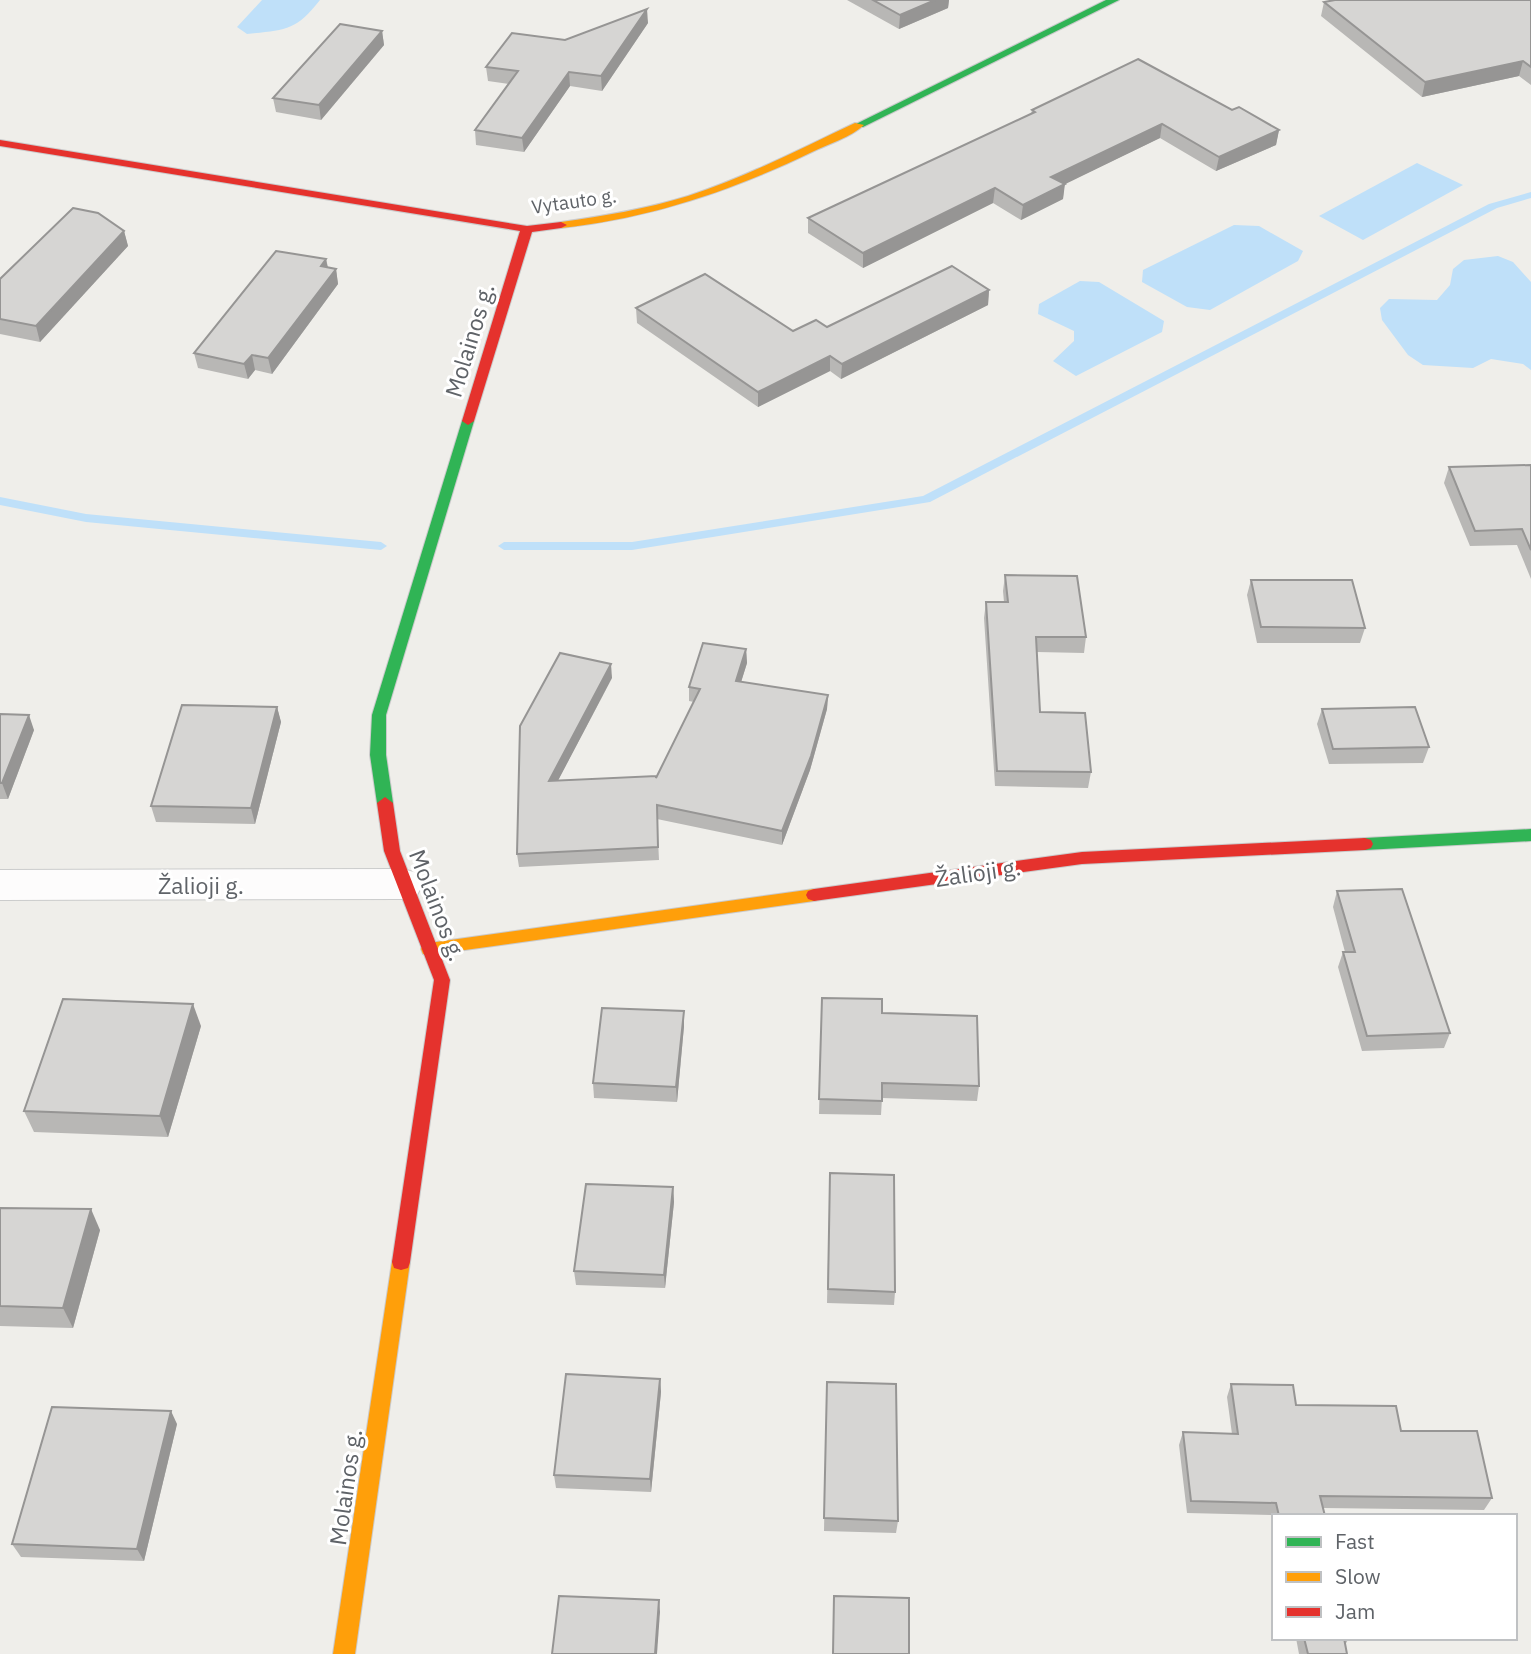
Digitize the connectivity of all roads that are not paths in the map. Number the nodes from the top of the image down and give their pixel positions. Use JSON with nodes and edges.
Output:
{"nodes":[{"id":1,"x":1114,"y":0,"type":"edge"},
{"id":2,"x":0,"y":143,"type":"edge"},
{"id":3,"x":527,"y":229,"type":"junction"},
{"id":4,"x":1531,"y":835,"type":"edge"},
{"id":5,"x":403,"y":884,"type":"junction"},
{"id":6,"x":0,"y":885,"type":"edge"},
{"id":7,"x":429,"y":949,"type":"junction"},
{"id":8,"x":344,"y":1654,"type":"edge"}],
"edges":[{"from":1,"to":3,"type":"street","name":"Vytauto g."},
{"from":2,"to":3,"type":"street","name":"Vytauto g."},
{"from":3,"to":5,"type":"street","name":"Molainos g."},
{"from":4,"to":7,"type":"street","name":"Žalioji g."},
{"from":5,"to":6,"type":"street","name":"Žalioji g."},
{"from":5,"to":7,"type":"street","name":"Molainos g."},
{"from":7,"to":8,"type":"street","name":"Molainos g."}]}
